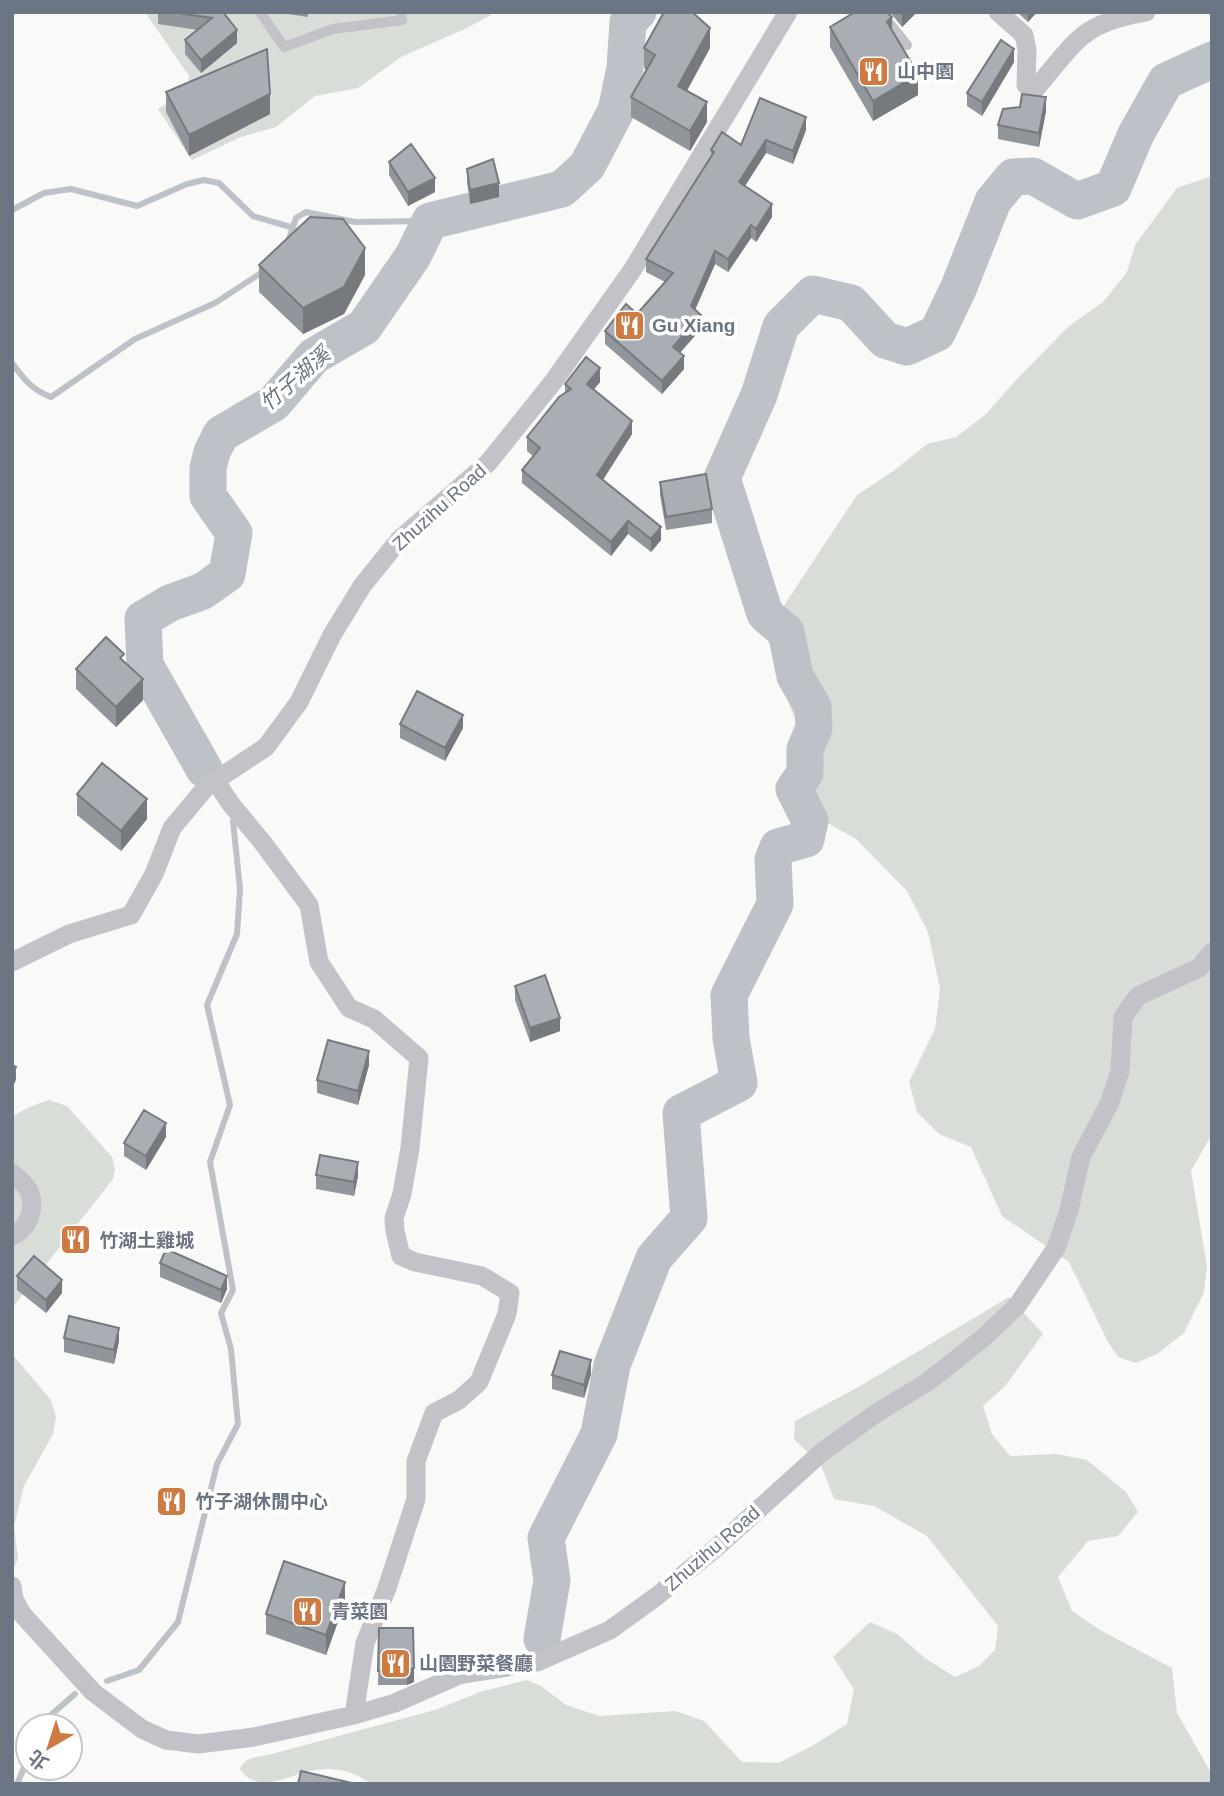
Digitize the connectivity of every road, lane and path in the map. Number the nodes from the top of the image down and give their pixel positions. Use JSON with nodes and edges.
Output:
{"nodes":[{"id":1,"x":260,"y":12,"type":"edge"},
{"id":2,"x":402,"y":12,"type":"edge"},
{"id":3,"x":788,"y":12,"type":"edge"},
{"id":4,"x":877,"y":12,"type":"edge"},
{"id":5,"x":999,"y":12,"type":"edge"},
{"id":6,"x":1146,"y":12,"type":"edge"},
{"id":7,"x":907,"y":45,"type":"dead end"},
{"id":8,"x":215,"y":780,"type":"junction"},
{"id":9,"x":1212,"y":952,"type":"edge"},
{"id":10,"x":12,"y":962,"type":"edge"},
{"id":11,"x":12,"y":1173,"type":"edge"},
{"id":12,"x":12,"y":1236,"type":"edge"},
{"id":13,"x":12,"y":1586,"type":"edge"},
{"id":14,"x":354,"y":1715,"type":"junction"}],
"edges":[{"from":1,"to":2,"type":"lane"},
{"from":3,"to":8,"type":"street","name":"Zhuzihu Road"},
{"from":4,"to":7,"type":"lane"},
{"from":5,"to":6,"type":"street"},
{"from":8,"to":10,"type":"street","name":"Zhuzihu Road"},
{"from":8,"to":14,"type":"street"},
{"from":9,"to":14,"type":"street","name":"Zhuzihu Road"},
{"from":11,"to":12,"type":"street"},
{"from":13,"to":14,"type":"street","name":"Zhuzihu Road"}]}
